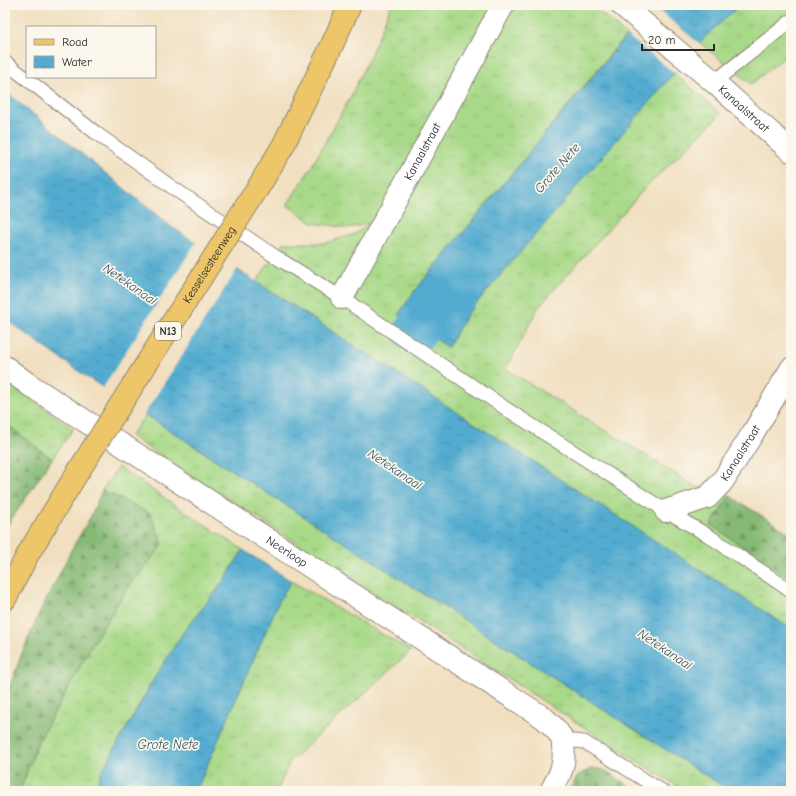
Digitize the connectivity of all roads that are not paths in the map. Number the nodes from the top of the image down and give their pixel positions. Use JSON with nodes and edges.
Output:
{"nodes":[{"id":1,"x":350,"y":5,"type":"edge"},
{"id":2,"x":503,"y":5,"type":"edge"},
{"id":3,"x":627,"y":8,"type":"edge"},
{"id":4,"x":791,"y":21,"type":"edge"},
{"id":5,"x":5,"y":62,"type":"edge"},
{"id":6,"x":714,"y":82,"type":"junction"},
{"id":7,"x":791,"y":151,"type":"edge"},
{"id":8,"x":342,"y":298,"type":"junction"},
{"id":9,"x":5,"y":368,"type":"edge"},
{"id":10,"x":791,"y":369,"type":"edge"},
{"id":11,"x":666,"y":511,"type":"junction"},
{"id":12,"x":791,"y":591,"type":"edge"},
{"id":13,"x":5,"y":599,"type":"edge"},
{"id":14,"x":563,"y":740,"type":"junction"},
{"id":15,"x":551,"y":791,"type":"edge"},
{"id":16,"x":662,"y":791,"type":"edge"}],
"edges":[{"from":1,"to":13,"type":"main road","name":"Kesselsesteenweg","number":"N13","bridge":true},
{"from":2,"to":8,"type":"street","name":"Kanaalstraat"},
{"from":3,"to":6,"type":"street","name":"Kanaalstraat"},
{"from":4,"to":6,"type":"lane"},
{"from":5,"to":8,"type":"lane"},
{"from":6,"to":7,"type":"street","name":"Kanaalstraat"},
{"from":8,"to":11,"type":"lane"},
{"from":9,"to":14,"type":"street","name":"Neerloop"},
{"from":10,"to":11,"type":"street","name":"Kanaalstraat"},
{"from":11,"to":12,"type":"lane"},
{"from":14,"to":15,"type":"street"},
{"from":14,"to":16,"type":"lane"}]}
